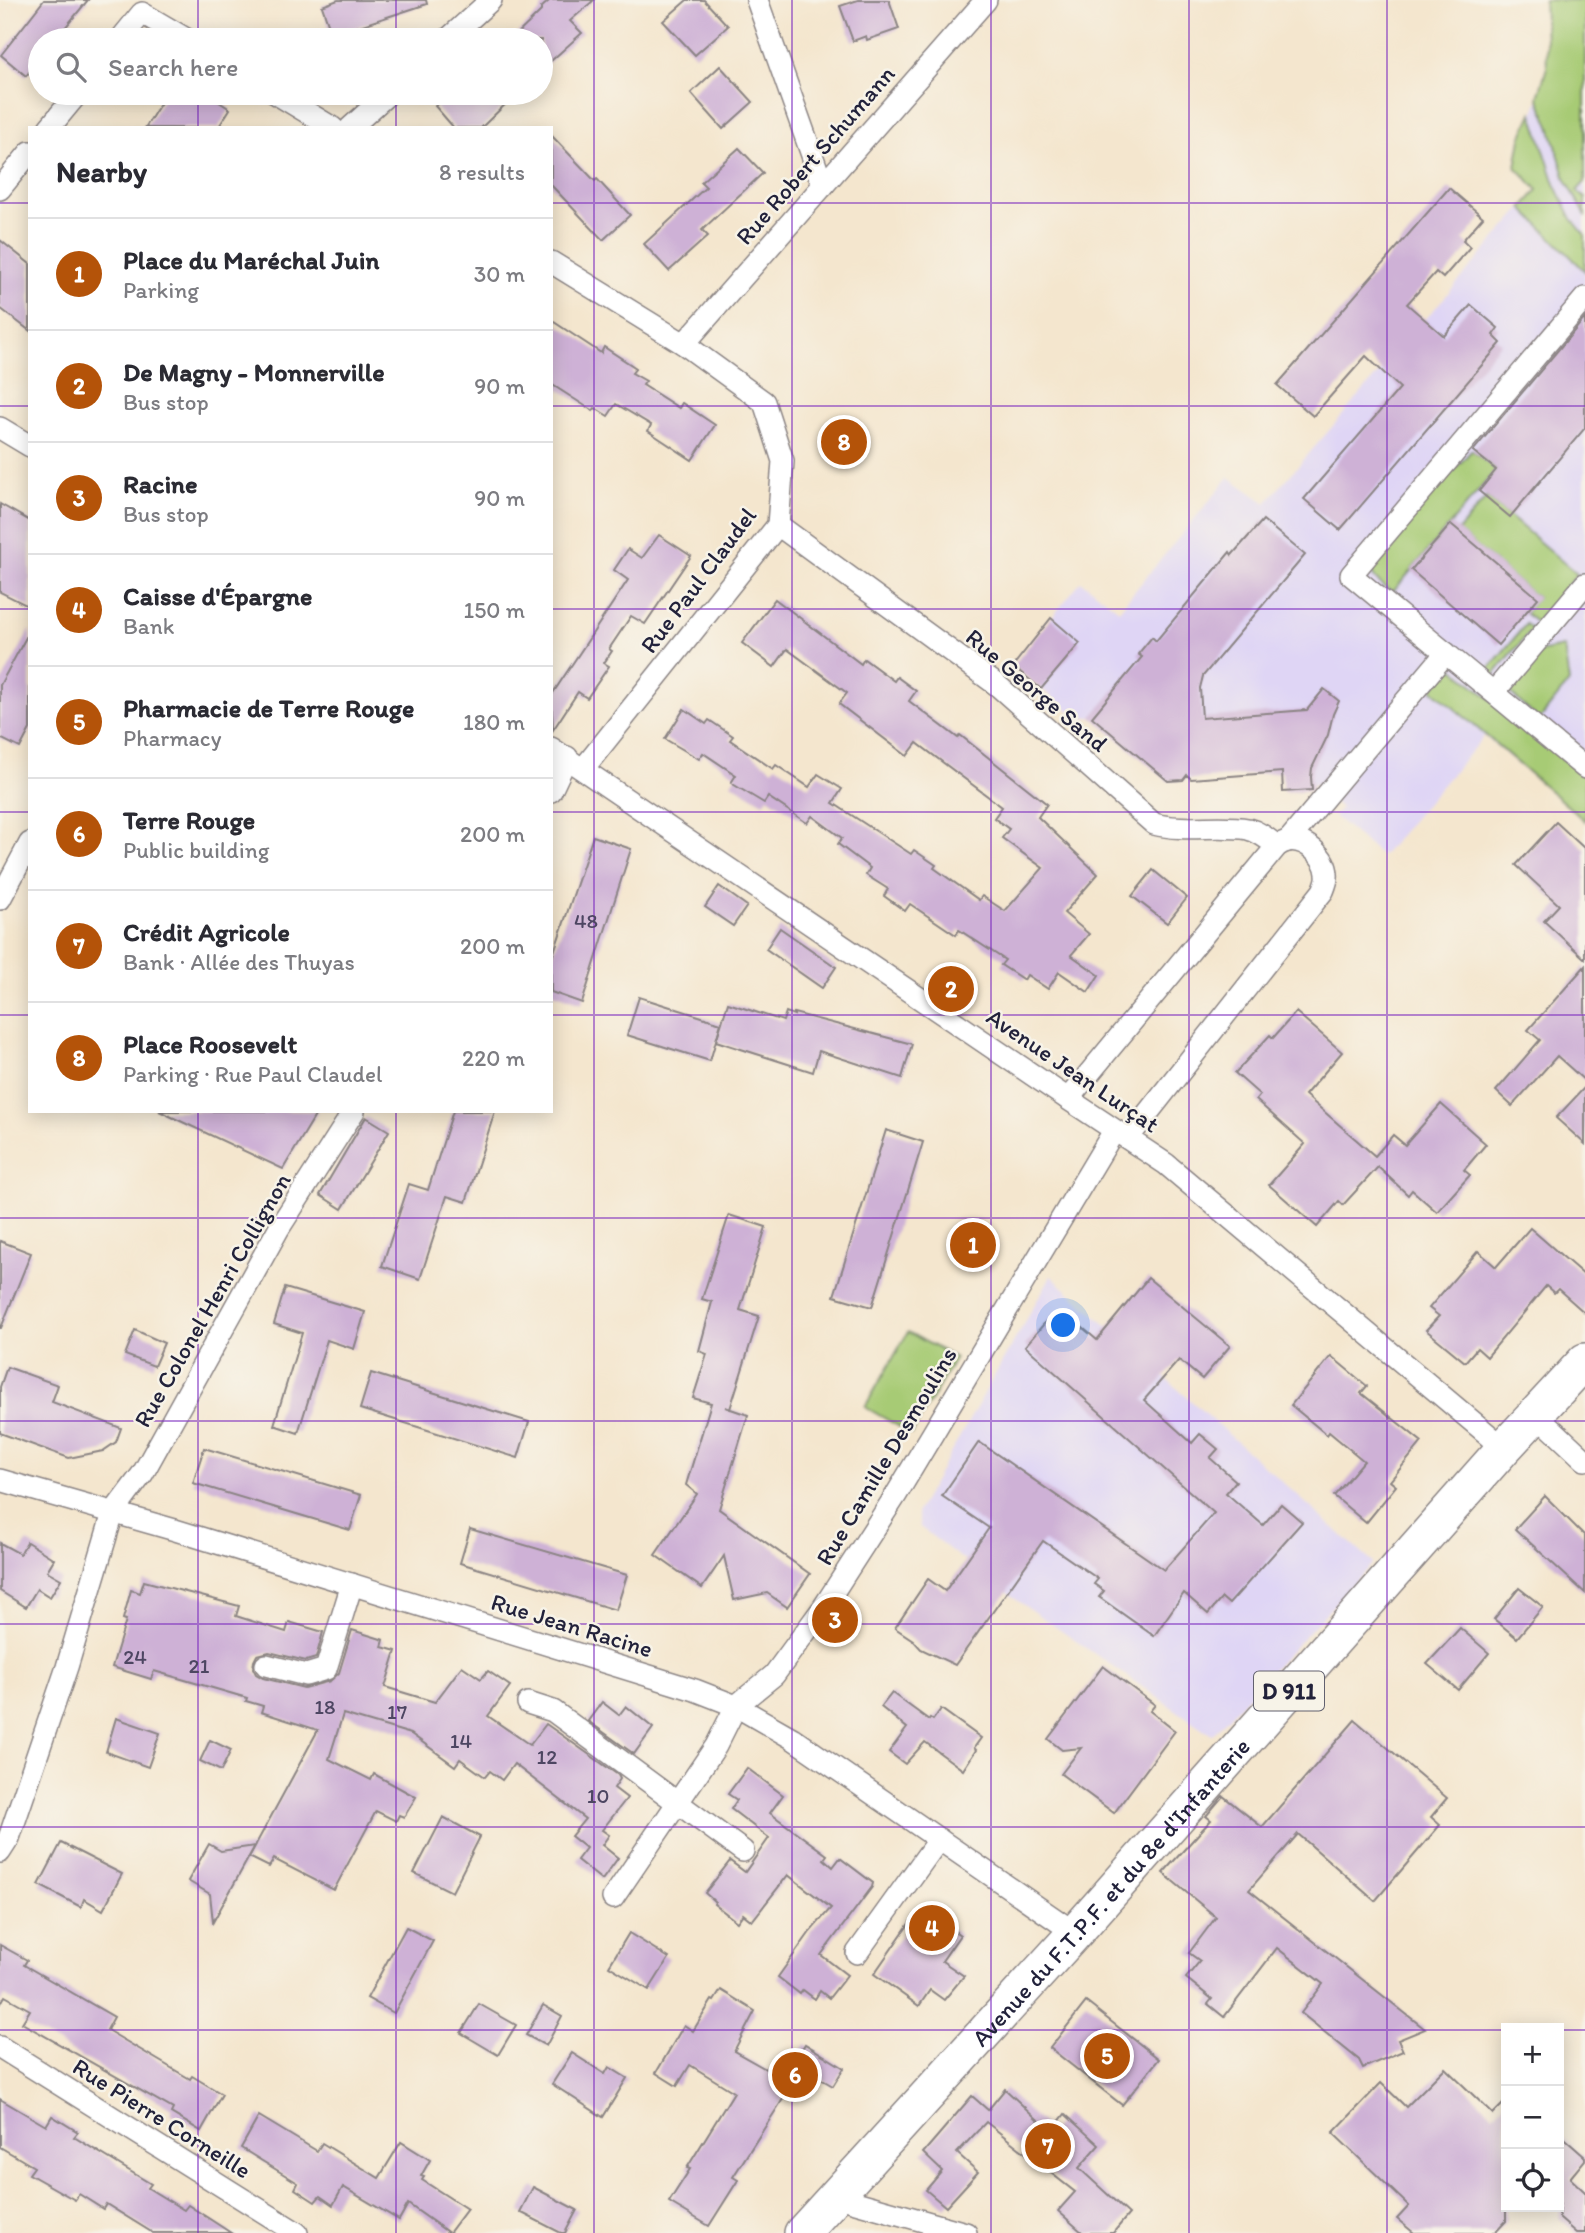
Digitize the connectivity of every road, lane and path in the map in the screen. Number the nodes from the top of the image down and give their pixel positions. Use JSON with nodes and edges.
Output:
{"nodes":[{"id":1,"x":491,"y":0,"type":"edge"},
{"id":2,"x":757,"y":0,"type":"edge"},
{"id":3,"x":986,"y":0,"type":"edge"},
{"id":4,"x":148,"y":6,"type":"edge"},
{"id":5,"x":130,"y":28,"type":"edge"},
{"id":6,"x":174,"y":28,"type":"edge"},
{"id":7,"x":460,"y":28,"type":"edge"},
{"id":8,"x":68,"y":105,"type":"edge"},
{"id":9,"x":295,"y":105,"type":"edge"},
{"id":10,"x":376,"y":105,"type":"edge"},
{"id":11,"x":52,"y":126,"type":"edge"},
{"id":12,"x":330,"y":126,"type":"edge"},
{"id":13,"x":352,"y":126,"type":"edge"},
{"id":14,"x":28,"y":154,"type":"edge"},
{"id":15,"x":823,"y":186,"type":"junction"},
{"id":16,"x":0,"y":189,"type":"edge"},
{"id":17,"x":553,"y":263,"type":"edge"},
{"id":18,"x":1585,"y":299,"type":"edge"},
{"id":19,"x":684,"y":344,"type":"junction"},
{"id":20,"x":2,"y":435,"type":"edge"},
{"id":21,"x":28,"y":445,"type":"edge"},
{"id":22,"x":778,"y":525,"type":"junction"},
{"id":23,"x":1585,"y":584,"type":"edge"},
{"id":24,"x":1446,"y":653,"type":"junction"},
{"id":25,"x":1494,"y":692,"type":"junction"},
{"id":26,"x":567,"y":758,"type":"edge"},
{"id":27,"x":1585,"y":768,"type":"edge"},
{"id":28,"x":553,"y":787,"type":"edge"},
{"id":29,"x":1282,"y":843,"type":"junction"},
{"id":30,"x":28,"y":847,"type":"edge"},
{"id":31,"x":0,"y":899,"type":"edge"},
{"id":32,"x":1068,"y":1100,"type":"junction"},
{"id":33,"x":353,"y":1113,"type":"edge"},
{"id":34,"x":1121,"y":1134,"type":"junction"},
{"id":35,"x":1585,"y":1361,"type":"edge"},
{"id":36,"x":1535,"y":1414,"type":"junction"},
{"id":37,"x":1504,"y":1448,"type":"junction"},
{"id":38,"x":1585,"y":1460,"type":"edge"},
{"id":39,"x":0,"y":1480,"type":"edge"},
{"id":40,"x":113,"y":1513,"type":"junction"},
{"id":41,"x":352,"y":1584,"type":"junction"},
{"id":42,"x":266,"y":1665,"type":"dead end"},
{"id":43,"x":528,"y":1703,"type":"dead end"},
{"id":44,"x":736,"y":1706,"type":"junction"},
{"id":45,"x":677,"y":1804,"type":"junction"},
{"id":46,"x":939,"y":1839,"type":"junction"},
{"id":47,"x":743,"y":1851,"type":"dead end"},
{"id":48,"x":0,"y":1852,"type":"edge"},
{"id":49,"x":613,"y":1898,"type":"dead end"},
{"id":50,"x":1075,"y":1933,"type":"junction"},
{"id":51,"x":857,"y":1953,"type":"dead end"},
{"id":52,"x":0,"y":2047,"type":"edge"},
{"id":53,"x":840,"y":2192,"type":"junction"},
{"id":54,"x":297,"y":2233,"type":"edge"},
{"id":55,"x":802,"y":2233,"type":"edge"},
{"id":56,"x":965,"y":2233,"type":"edge"}],
"edges":[{"from":1,"to":7,"type":"street"},
{"from":2,"to":15,"type":"street"},
{"from":3,"to":15,"type":"street","name":"Rue Robert Schumann"},
{"from":4,"to":5,"type":"street"},
{"from":4,"to":6,"type":"street"},
{"from":8,"to":11,"type":"street"},
{"from":9,"to":12,"type":"street"},
{"from":10,"to":13,"type":"street"},
{"from":14,"to":16,"type":"street"},
{"from":15,"to":19,"type":"street","name":"Rue Robert Schumann"},
{"from":17,"to":19,"type":"street","name":"Rue Paul Claudel"},
{"from":18,"to":24,"type":"street"},
{"from":19,"to":22,"type":"street","name":"Rue Paul Claudel"},
{"from":20,"to":21,"type":"street"},
{"from":22,"to":26,"type":"street","name":"Rue Paul Claudel"},
{"from":22,"to":29,"type":"street","name":"Rue George Sand"},
{"from":23,"to":25,"type":"street"},
{"from":24,"to":25,"type":"street"},
{"from":24,"to":29,"type":"street"},
{"from":25,"to":27,"type":"street"},
{"from":26,"to":28,"type":"street"},
{"from":26,"to":32,"type":"street","name":"Avenue Jean Lurçat"},
{"from":29,"to":32,"type":"street"},
{"from":29,"to":34,"type":"street","name":"Rue George Sand"},
{"from":30,"to":31,"type":"street"},
{"from":32,"to":34,"type":"street","name":"Avenue Jean Lurçat"},
{"from":33,"to":40,"type":"street","name":"Rue Colonel Henri Collignon"},
{"from":34,"to":37,"type":"street","name":"Avenue Jean Lurçat"},
{"from":34,"to":44,"type":"street","name":"Rue Camille Desmoulins"},
{"from":35,"to":36,"type":"main road","name":"Avenue du F.T.P.F. et du 8e d'Infanterie","number":"D 911"},
{"from":36,"to":37,"type":"main road","name":"Avenue du F.T.P.F. et du 8e d'Infanterie","number":"D 911"},
{"from":36,"to":38,"type":"street"},
{"from":37,"to":50,"type":"main road","name":"Avenue du F.T.P.F. et du 8e d'Infanterie","number":"D 911"},
{"from":39,"to":40,"type":"street","name":"Rue Jean Racine"},
{"from":40,"to":41,"type":"street","name":"Rue Jean Racine"},
{"from":40,"to":48,"type":"street"},
{"from":41,"to":42,"type":"street"},
{"from":41,"to":44,"type":"street","name":"Rue Jean Racine"},
{"from":43,"to":45,"type":"street"},
{"from":44,"to":45,"type":"street","name":"Rue Camille Desmoulins"},
{"from":44,"to":46,"type":"street","name":"Rue Jean Racine"},
{"from":45,"to":47,"type":"street"},
{"from":45,"to":49,"type":"street","name":"Rue Camille Desmoulins"},
{"from":46,"to":50,"type":"street","name":"Rue Jean Racine"},
{"from":46,"to":51,"type":"street"},
{"from":50,"to":53,"type":"main road","name":"Avenue du F.T.P.F. et du 8e d'Infanterie","number":"D 911"},
{"from":52,"to":54,"type":"street","name":"Rue Pierre Corneille"},
{"from":53,"to":55,"type":"main road","name":"Avenue du F.T.P.F. et du 8e d'Infanterie","number":"D 911"},
{"from":53,"to":56,"type":"street"}]}
